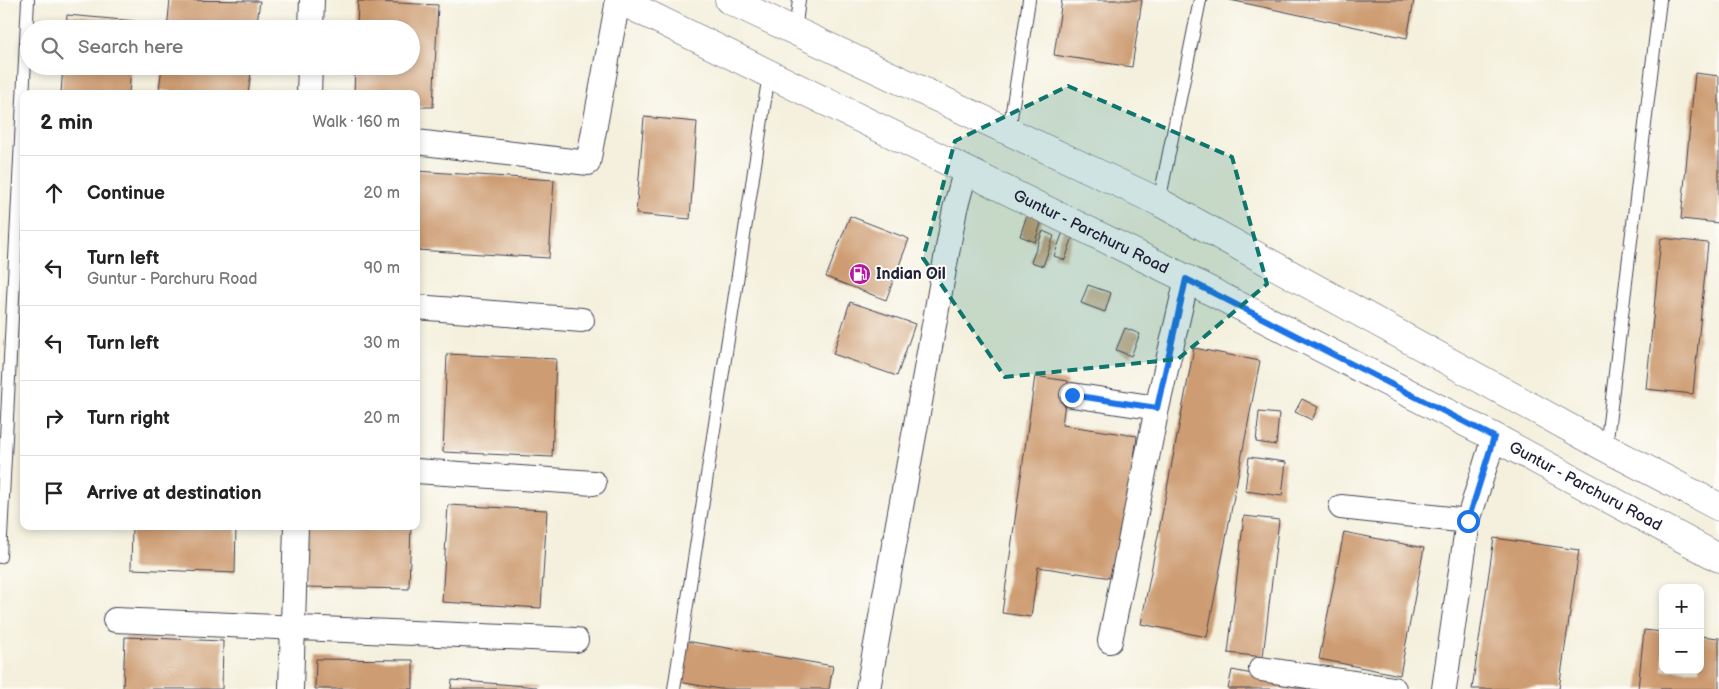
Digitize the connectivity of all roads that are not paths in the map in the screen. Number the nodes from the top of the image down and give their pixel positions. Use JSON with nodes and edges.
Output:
{"nodes":[{"id":1,"x":28,"y":0,"type":"edge"},
{"id":2,"x":312,"y":0,"type":"edge"},
{"id":3,"x":619,"y":0,"type":"edge"},
{"id":4,"x":729,"y":0,"type":"edge"},
{"id":5,"x":799,"y":0,"type":"edge"},
{"id":6,"x":1030,"y":0,"type":"edge"},
{"id":7,"x":1200,"y":0,"type":"edge"},
{"id":8,"x":1660,"y":0,"type":"edge"},
{"id":9,"x":27,"y":20,"type":"edge"},
{"id":10,"x":311,"y":20,"type":"edge"},
{"id":11,"x":795,"y":32,"type":"junction"},
{"id":12,"x":769,"y":74,"type":"junction"},
{"id":13,"x":24,"y":75,"type":"edge"},
{"id":14,"x":310,"y":75,"type":"edge"},
{"id":15,"x":23,"y":90,"type":"edge"},
{"id":16,"x":309,"y":90,"type":"edge"},
{"id":17,"x":1009,"y":131,"type":"junction"},
{"id":18,"x":420,"y":142,"type":"edge"},
{"id":19,"x":20,"y":159,"type":"edge"},
{"id":20,"x":966,"y":169,"type":"junction"},
{"id":21,"x":1159,"y":202,"type":"junction"},
{"id":22,"x":1186,"y":279,"type":"junction"},
{"id":23,"x":420,"y":307,"type":"edge"},
{"id":24,"x":582,"y":320,"type":"dead end"},
{"id":25,"x":1072,"y":395,"type":"dead end"},
{"id":26,"x":1157,"y":408,"type":"junction"},
{"id":27,"x":1494,"y":437,"type":"junction"},
{"id":28,"x":1606,"y":448,"type":"junction"},
{"id":29,"x":420,"y":472,"type":"edge"},
{"id":30,"x":594,"y":483,"type":"dead end"},
{"id":31,"x":1719,"y":506,"type":"edge"},
{"id":32,"x":1341,"y":507,"type":"dead end"},
{"id":33,"x":1468,"y":521,"type":"junction"},
{"id":34,"x":296,"y":530,"type":"edge"},
{"id":35,"x":0,"y":557,"type":"edge"},
{"id":36,"x":1719,"y":558,"type":"edge"},
{"id":37,"x":115,"y":620,"type":"dead end"},
{"id":38,"x":293,"y":628,"type":"junction"},
{"id":39,"x":576,"y":640,"type":"dead end"},
{"id":40,"x":1110,"y":641,"type":"dead end"},
{"id":41,"x":1261,"y":669,"type":"dead end"},
{"id":42,"x":291,"y":689,"type":"edge"},
{"id":43,"x":674,"y":689,"type":"edge"},
{"id":44,"x":868,"y":689,"type":"edge"},
{"id":45,"x":1394,"y":689,"type":"edge"},
{"id":46,"x":1444,"y":689,"type":"edge"}],
"edges":[{"from":1,"to":9,"type":"lane"},
{"from":2,"to":10,"type":"street"},
{"from":3,"to":12,"type":"main road","name":"Guntur - Parchuru Road"},
{"from":3,"to":18,"type":"street"},
{"from":4,"to":11,"type":"main road"},
{"from":5,"to":11,"type":"lane"},
{"from":6,"to":17,"type":"lane"},
{"from":7,"to":21,"type":"lane"},
{"from":8,"to":28,"type":"lane"},
{"from":11,"to":17,"type":"main road"},
{"from":12,"to":20,"type":"main road","name":"Guntur - Parchuru Road"},
{"from":12,"to":43,"type":"lane"},
{"from":13,"to":15,"type":"lane"},
{"from":14,"to":16,"type":"street"},
{"from":17,"to":21,"type":"main road"},
{"from":19,"to":35,"type":"lane"},
{"from":20,"to":22,"type":"main road","name":"Guntur - Parchuru Road"},
{"from":20,"to":44,"type":"street"},
{"from":21,"to":28,"type":"main road"},
{"from":22,"to":26,"type":"street"},
{"from":22,"to":27,"type":"main road","name":"Guntur - Parchuru Road"},
{"from":23,"to":24,"type":"street"},
{"from":25,"to":26,"type":"street"},
{"from":26,"to":40,"type":"street"},
{"from":27,"to":33,"type":"street"},
{"from":27,"to":36,"type":"main road","name":"Guntur - Parchuru Road"},
{"from":28,"to":31,"type":"main road"},
{"from":29,"to":30,"type":"street"},
{"from":32,"to":33,"type":"street"},
{"from":33,"to":46,"type":"street"},
{"from":34,"to":38,"type":"street"},
{"from":37,"to":38,"type":"street"},
{"from":38,"to":39,"type":"street"},
{"from":38,"to":42,"type":"street"},
{"from":41,"to":45,"type":"street"}]}
